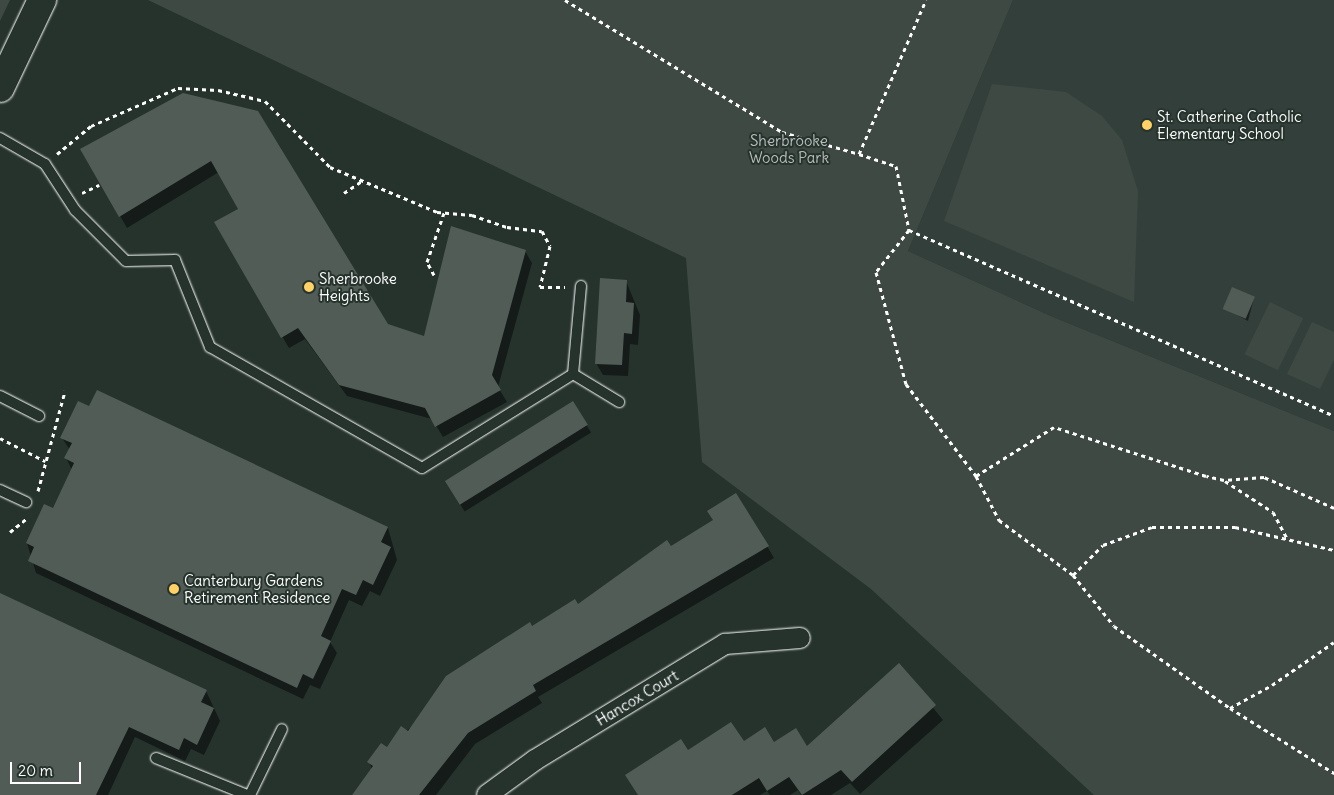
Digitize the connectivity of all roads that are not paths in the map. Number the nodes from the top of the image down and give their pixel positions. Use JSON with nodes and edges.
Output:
{"nodes":[{"id":1,"x":42,"y":0,"type":"edge"},
{"id":2,"x":0,"y":88,"type":"edge"},
{"id":3,"x":0,"y":138,"type":"edge"},
{"id":4,"x":581,"y":286,"type":"road end"},
{"id":5,"x":572,"y":374,"type":"junction"},
{"id":6,"x":0,"y":396,"type":"edge"},
{"id":7,"x":619,"y":402,"type":"dead end"},
{"id":8,"x":39,"y":416,"type":"dead end"},
{"id":9,"x":0,"y":490,"type":"edge"},
{"id":10,"x":30,"y":503,"type":"road end"},
{"id":11,"x":800,"y":638,"type":"dead end"},
{"id":12,"x":282,"y":729,"type":"dead end"},
{"id":13,"x":156,"y":758,"type":"dead end"},
{"id":14,"x":249,"y":795,"type":"edge"},
{"id":15,"x":487,"y":795,"type":"edge"}],
"edges":[{"from":1,"to":2,"type":"main road"},
{"from":3,"to":5,"type":"lane"},
{"from":4,"to":5,"type":"lane"},
{"from":5,"to":7,"type":"lane"},
{"from":6,"to":8,"type":"lane"},
{"from":9,"to":10,"type":"lane"},
{"from":11,"to":15,"type":"street","name":"Hancox Court"},
{"from":12,"to":14,"type":"lane"},
{"from":13,"to":14,"type":"lane"}]}
